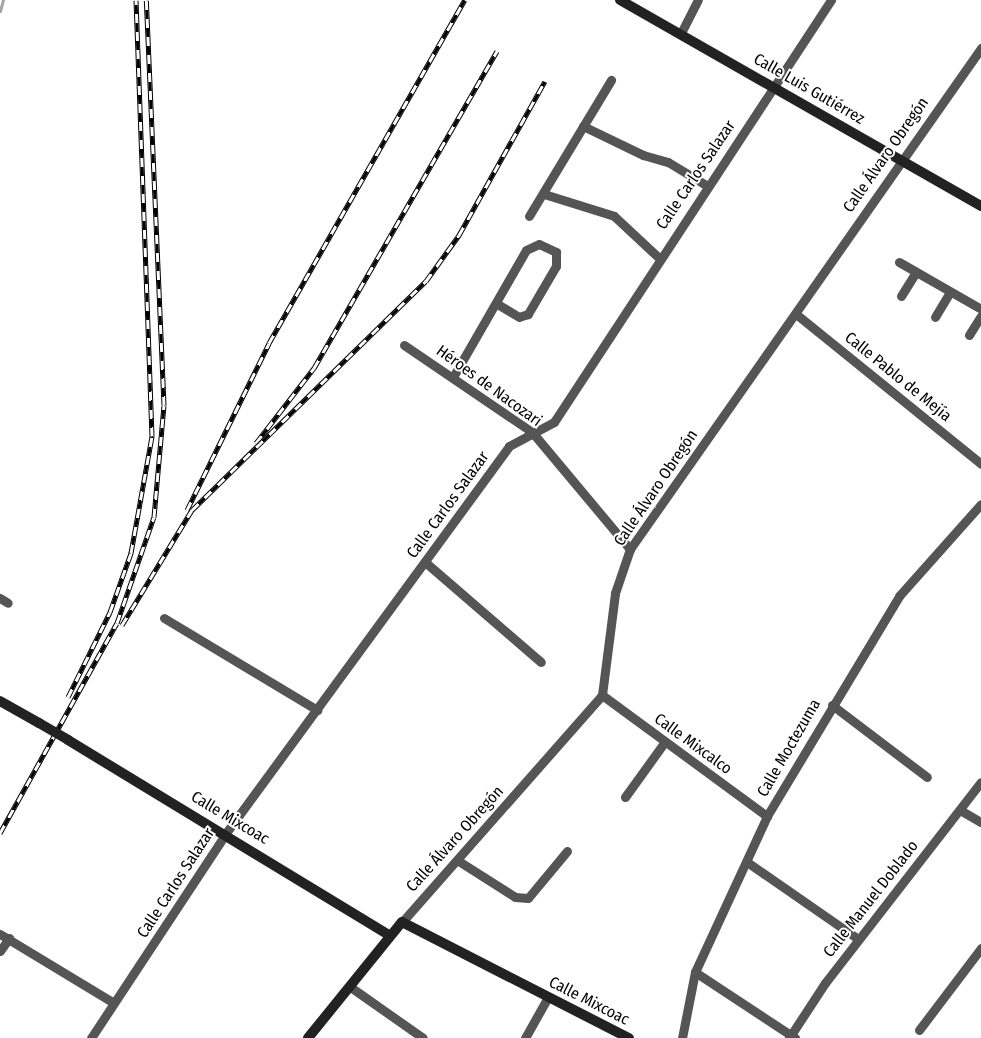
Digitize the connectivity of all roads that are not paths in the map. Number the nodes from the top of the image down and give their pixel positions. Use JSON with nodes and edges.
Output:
{"nodes":[{"id":1,"x":620,"y":0,"type":"edge"},
{"id":2,"x":698,"y":0,"type":"edge"},
{"id":3,"x":831,"y":0,"type":"edge"},
{"id":4,"x":681,"y":33,"type":"junction"},
{"id":5,"x":981,"y":48,"type":"edge"},
{"id":6,"x":611,"y":80,"type":"dead end"},
{"id":7,"x":775,"y":87,"type":"junction"},
{"id":8,"x":583,"y":126,"type":"junction"},
{"id":9,"x":901,"y":158,"type":"junction"},
{"id":10,"x":706,"y":185,"type":"junction"},
{"id":11,"x":544,"y":194,"type":"junction"},
{"id":12,"x":981,"y":206,"type":"edge"},
{"id":13,"x":529,"y":216,"type":"dead end"},
{"id":14,"x":659,"y":258,"type":"junction"},
{"id":15,"x":899,"y":262,"type":"dead end"},
{"id":16,"x":916,"y":272,"type":"junction"},
{"id":17,"x":950,"y":292,"type":"junction"},
{"id":18,"x":901,"y":296,"type":"dead end"},
{"id":19,"x":497,"y":304,"type":"junction"},
{"id":20,"x":981,"y":309,"type":"edge"},
{"id":21,"x":796,"y":314,"type":"junction"},
{"id":22,"x":934,"y":316,"type":"dead end"},
{"id":23,"x":981,"y":316,"type":"edge"},
{"id":24,"x":969,"y":335,"type":"dead end"},
{"id":25,"x":404,"y":345,"type":"dead end"},
{"id":26,"x":453,"y":377,"type":"junction"},
{"id":27,"x":532,"y":432,"type":"junction"},
{"id":28,"x":981,"y":464,"type":"edge"},
{"id":29,"x":981,"y":504,"type":"edge"},
{"id":30,"x":630,"y":549,"type":"junction"},
{"id":31,"x":425,"y":562,"type":"junction"},
{"id":32,"x":164,"y":618,"type":"dead end"},
{"id":33,"x":541,"y":662,"type":"dead end"},
{"id":34,"x":602,"y":695,"type":"junction"},
{"id":35,"x":0,"y":701,"type":"edge"},
{"id":36,"x":832,"y":705,"type":"junction"},
{"id":37,"x":317,"y":710,"type":"junction"},
{"id":38,"x":664,"y":743,"type":"junction"},
{"id":39,"x":927,"y":777,"type":"dead end"},
{"id":40,"x":981,"y":782,"type":"edge"},
{"id":41,"x":625,"y":797,"type":"dead end"},
{"id":42,"x":960,"y":810,"type":"junction"},
{"id":43,"x":767,"y":816,"type":"junction"},
{"id":44,"x":981,"y":822,"type":"edge"},
{"id":45,"x":226,"y":833,"type":"junction"},
{"id":46,"x":568,"y":851,"type":"dead end"},
{"id":47,"x":457,"y":860,"type":"junction"},
{"id":48,"x":747,"y":862,"type":"junction"},
{"id":49,"x":402,"y":922,"type":"junction"},
{"id":50,"x":389,"y":934,"type":"junction"},
{"id":51,"x":4,"y":936,"type":"edge"},
{"id":52,"x":858,"y":939,"type":"junction"},
{"id":53,"x":981,"y":948,"type":"edge"},
{"id":54,"x":0,"y":951,"type":"edge"},
{"id":55,"x":695,"y":972,"type":"junction"},
{"id":56,"x":349,"y":986,"type":"junction"},
{"id":57,"x":548,"y":997,"type":"junction"},
{"id":58,"x":114,"y":1003,"type":"junction"},
{"id":59,"x":919,"y":1030,"type":"dead end"},
{"id":60,"x":792,"y":1037,"type":"edge"},
{"id":61,"x":91,"y":1038,"type":"edge"},
{"id":62,"x":308,"y":1038,"type":"edge"},
{"id":63,"x":423,"y":1038,"type":"edge"},
{"id":64,"x":524,"y":1038,"type":"edge"},
{"id":65,"x":629,"y":1038,"type":"edge"},
{"id":66,"x":682,"y":1038,"type":"edge"}],
"edges":[{"from":1,"to":4,"type":"street","name":"Calle Luis Gutiérrez"},
{"from":2,"to":4,"type":"street"},
{"from":3,"to":7,"type":"street","name":"Calle Carlos Salazar"},
{"from":4,"to":7,"type":"street","name":"Calle Luis Gutiérrez"},
{"from":5,"to":9,"type":"street","name":"Calle Álvaro Obregón"},
{"from":6,"to":8,"type":"street"},
{"from":7,"to":9,"type":"street","name":"Calle Luis Gutiérrez"},
{"from":7,"to":10,"type":"street","name":"Calle Carlos Salazar"},
{"from":8,"to":10,"type":"street"},
{"from":8,"to":11,"type":"street"},
{"from":9,"to":12,"type":"street","name":"Calle Luis Gutiérrez"},
{"from":9,"to":21,"type":"street","name":"Calle Álvaro Obregón"},
{"from":10,"to":14,"type":"street","name":"Calle Carlos Salazar"},
{"from":11,"to":13,"type":"street"},
{"from":11,"to":14,"type":"street"},
{"from":14,"to":27,"type":"street","name":"Calle Carlos Salazar"},
{"from":15,"to":16,"type":"street"},
{"from":16,"to":17,"type":"street"},
{"from":16,"to":18,"type":"street"},
{"from":17,"to":20,"type":"street"},
{"from":17,"to":22,"type":"street"},
{"from":19,"to":19,"type":"street"},
{"from":19,"to":26,"type":"street"},
{"from":21,"to":28,"type":"street","name":"Calle Pablo de Mejía"},
{"from":21,"to":30,"type":"street","name":"Calle Álvaro Obregón"},
{"from":23,"to":24,"type":"street"},
{"from":25,"to":26,"type":"street","name":"Héroes de Nacozari"},
{"from":26,"to":27,"type":"street","name":"Héroes de Nacozari"},
{"from":27,"to":30,"type":"street","name":"Héroes de Nacozari"},
{"from":27,"to":31,"type":"street","name":"Calle Carlos Salazar"},
{"from":29,"to":36,"type":"street","name":"Calle Moctezuma"},
{"from":30,"to":34,"type":"street","name":"Calle Álvaro Obregón"},
{"from":31,"to":33,"type":"street"},
{"from":31,"to":37,"type":"street","name":"Calle Carlos Salazar"},
{"from":32,"to":37,"type":"street"},
{"from":34,"to":38,"type":"street","name":"Calle Mixcalco"},
{"from":34,"to":47,"type":"street","name":"Calle Álvaro Obregón"},
{"from":35,"to":45,"type":"street","name":"Calle Mixcoac","bridge":true},
{"from":36,"to":39,"type":"street"},
{"from":36,"to":43,"type":"street","name":"Calle Moctezuma"},
{"from":37,"to":45,"type":"street","name":"Calle Carlos Salazar"},
{"from":38,"to":41,"type":"street"},
{"from":38,"to":43,"type":"street","name":"Calle Mixcalco"},
{"from":40,"to":42,"type":"street","name":"Calle Manuel Doblado"},
{"from":42,"to":44,"type":"street"},
{"from":42,"to":52,"type":"street","name":"Calle Manuel Doblado"},
{"from":43,"to":48,"type":"street","name":"Calle Moctezuma"},
{"from":45,"to":50,"type":"street","name":"Calle Mixcoac"},
{"from":45,"to":58,"type":"street","name":"Calle Carlos Salazar"},
{"from":46,"to":47,"type":"street"},
{"from":47,"to":49,"type":"street","name":"Calle Álvaro Obregón"},
{"from":48,"to":52,"type":"street"},
{"from":48,"to":55,"type":"street","name":"Calle Moctezuma"},
{"from":49,"to":50,"type":"street","name":"Calle Álvaro Obregón"},
{"from":49,"to":57,"type":"street","name":"Calle Mixcoac"},
{"from":50,"to":56,"type":"street","name":"Calle Álvaro Obregón"},
{"from":51,"to":54,"type":"street"},
{"from":51,"to":58,"type":"street"},
{"from":52,"to":60,"type":"street","name":"Calle Manuel Doblado"},
{"from":53,"to":59,"type":"street"},
{"from":55,"to":60,"type":"street"},
{"from":55,"to":66,"type":"street","name":"Calle Moctezuma"},
{"from":56,"to":62,"type":"street","name":"Calle Álvaro Obregón"},
{"from":56,"to":63,"type":"street"},
{"from":57,"to":64,"type":"street"},
{"from":57,"to":65,"type":"street","name":"Calle Mixcoac"},
{"from":58,"to":61,"type":"street","name":"Calle Carlos Salazar"}]}
